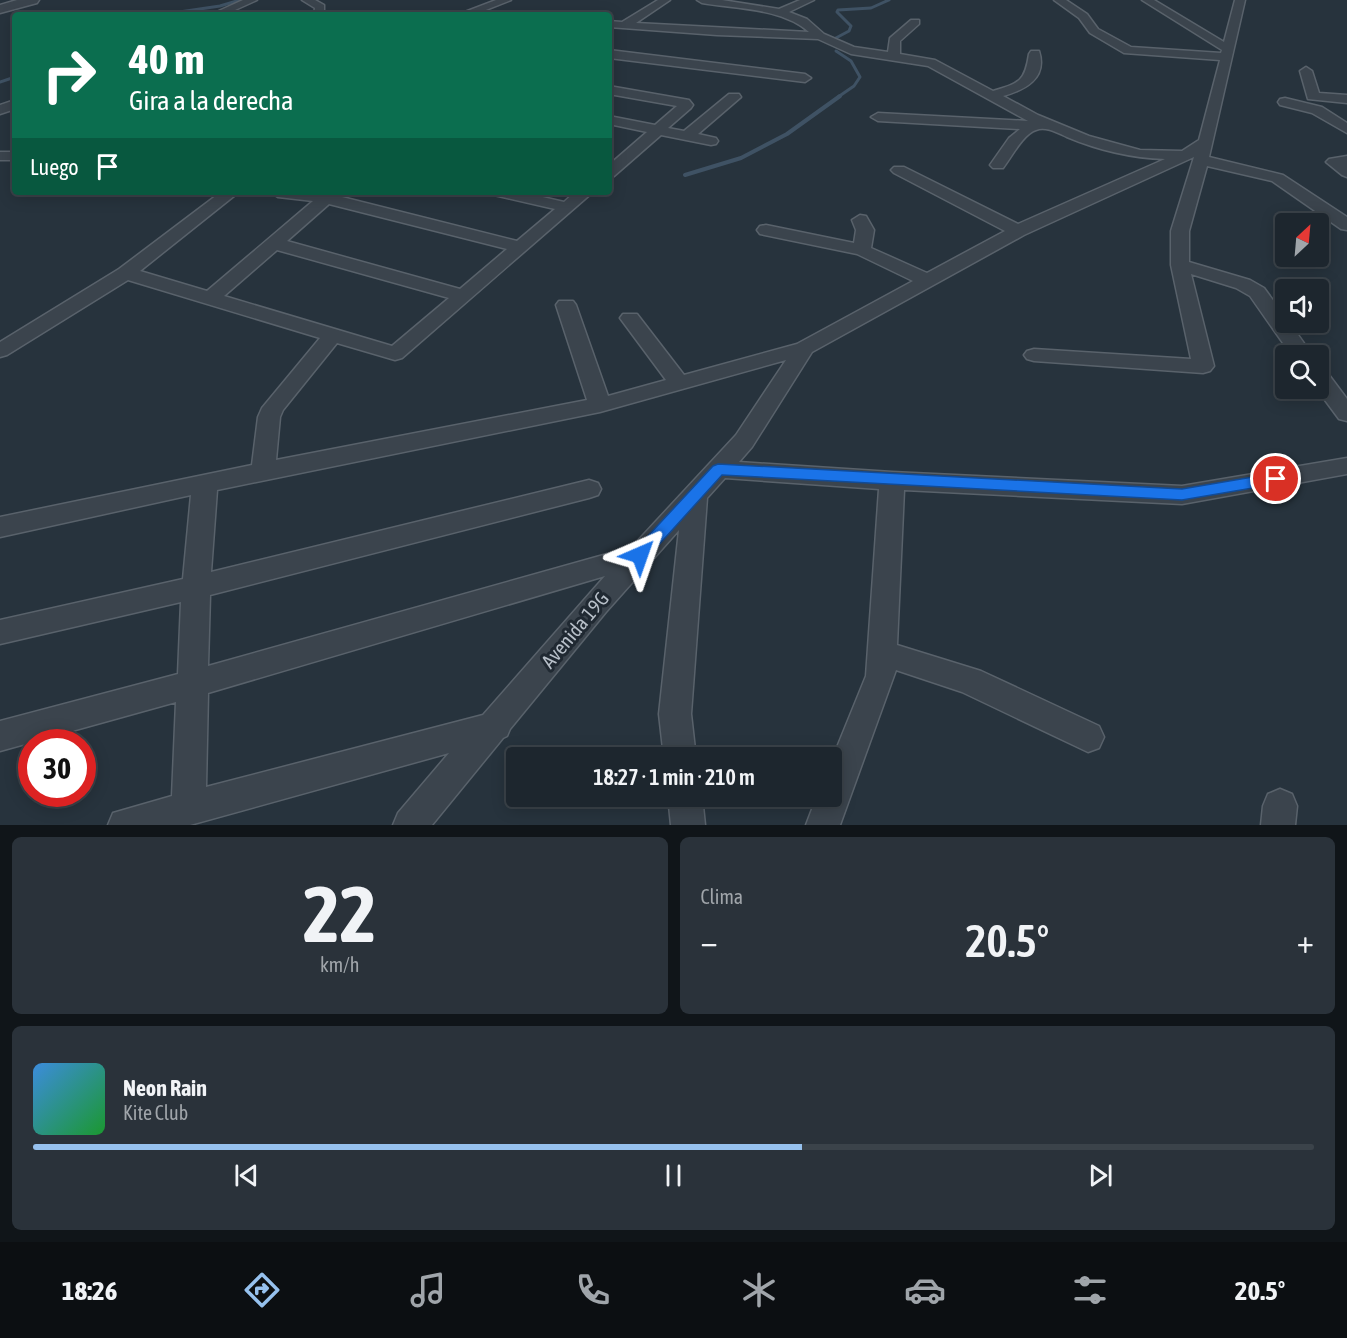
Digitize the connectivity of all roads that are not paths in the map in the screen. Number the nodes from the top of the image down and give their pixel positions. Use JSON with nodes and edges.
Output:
{"nodes":[{"id":1,"x":32,"y":0,"type":"edge"},
{"id":2,"x":252,"y":0,"type":"edge"},
{"id":3,"x":330,"y":0,"type":"edge"},
{"id":4,"x":506,"y":0,"type":"edge"},
{"id":5,"x":665,"y":0,"type":"edge"},
{"id":6,"x":702,"y":0,"type":"edge"},
{"id":7,"x":809,"y":0,"type":"edge"},
{"id":8,"x":1059,"y":0,"type":"edge"},
{"id":9,"x":1147,"y":0,"type":"edge"},
{"id":10,"x":1240,"y":0,"type":"edge"},
{"id":11,"x":722,"y":1,"type":"edge"},
{"id":12,"x":314,"y":6,"type":"edge"},
{"id":13,"x":0,"y":9,"type":"edge"},
{"id":14,"x":222,"y":12,"type":"edge"},
{"id":15,"x":471,"y":12,"type":"edge"},
{"id":16,"x":780,"y":12,"type":"junction"},
{"id":17,"x":915,"y":22,"type":"dead end"},
{"id":18,"x":612,"y":24,"type":"edge"},
{"id":19,"x":624,"y":25,"type":"junction"},
{"id":20,"x":717,"y":32,"type":"junction"},
{"id":21,"x":820,"y":36,"type":"junction"},
{"id":22,"x":1227,"y":53,"type":"junction"},
{"id":23,"x":612,"y":54,"type":"edge"},
{"id":24,"x":1035,"y":54,"type":"dead end"},
{"id":25,"x":697,"y":55,"type":"junction"},
{"id":26,"x":894,"y":57,"type":"junction"},
{"id":27,"x":1306,"y":71,"type":"dead end"},
{"id":28,"x":804,"y":78,"type":"dead end"},
{"id":29,"x":612,"y":91,"type":"edge"},
{"id":30,"x":993,"y":95,"type":"junction"},
{"id":31,"x":735,"y":97,"type":"dead end"},
{"id":32,"x":1347,"y":99,"type":"edge"},
{"id":33,"x":1285,"y":102,"type":"dead end"},
{"id":34,"x":1315,"y":103,"type":"junction"},
{"id":35,"x":878,"y":117,"type":"dead end"},
{"id":36,"x":612,"y":121,"type":"edge"},
{"id":37,"x":1343,"y":124,"type":"edge"},
{"id":38,"x":1032,"y":126,"type":"junction"},
{"id":39,"x":1055,"y":127,"type":"junction"},
{"id":40,"x":658,"y":130,"type":"junction"},
{"id":41,"x":687,"y":136,"type":"junction"},
{"id":42,"x":711,"y":141,"type":"dead end"},
{"id":43,"x":612,"y":156,"type":"edge"},
{"id":44,"x":1193,"y":158,"type":"junction"},
{"id":45,"x":627,"y":159,"type":"junction"},
{"id":46,"x":1347,"y":161,"type":"edge"},
{"id":47,"x":998,"y":165,"type":"dead end"},
{"id":48,"x":899,"y":170,"type":"dead end"},
{"id":49,"x":612,"y":171,"type":"edge"},
{"id":50,"x":1347,"y":171,"type":"edge"},
{"id":51,"x":227,"y":195,"type":"edge"},
{"id":52,"x":330,"y":195,"type":"edge"},
{"id":53,"x":513,"y":195,"type":"edge"},
{"id":54,"x":581,"y":195,"type":"edge"},
{"id":55,"x":566,"y":207,"type":"junction"},
{"id":56,"x":860,"y":220,"type":"dead end"},
{"id":57,"x":1347,"y":225,"type":"edge"},
{"id":58,"x":766,"y":230,"type":"dead end"},
{"id":59,"x":1018,"y":231,"type":"junction"},
{"id":60,"x":277,"y":244,"type":"junction"},
{"id":61,"x":520,"y":247,"type":"junction"},
{"id":62,"x":862,"y":250,"type":"junction"},
{"id":63,"x":1180,"y":265,"type":"junction"},
{"id":64,"x":126,"y":273,"type":"junction"},
{"id":65,"x":928,"y":281,"type":"junction"},
{"id":66,"x":464,"y":296,"type":"junction"},
{"id":67,"x":212,"y":297,"type":"junction"},
{"id":68,"x":566,"y":305,"type":"dead end"},
{"id":69,"x":630,"y":318,"type":"dead end"},
{"id":70,"x":333,"y":335,"type":"junction"},
{"id":71,"x":1295,"y":345,"type":"edge"},
{"id":72,"x":804,"y":348,"type":"junction"},
{"id":73,"x":0,"y":351,"type":"edge"},
{"id":74,"x":1034,"y":355,"type":"dead end"},
{"id":75,"x":680,"y":384,"type":"junction"},
{"id":76,"x":1329,"y":390,"type":"edge"},
{"id":77,"x":600,"y":405,"type":"junction"},
{"id":78,"x":1347,"y":414,"type":"edge"},
{"id":79,"x":1347,"y":466,"type":"edge"},
{"id":80,"x":718,"y":469,"type":"junction"},
{"id":81,"x":263,"y":471,"type":"junction"},
{"id":82,"x":892,"y":481,"type":"junction"},
{"id":83,"x":205,"y":483,"type":"junction"},
{"id":84,"x":589,"y":489,"type":"dead end"},
{"id":85,"x":695,"y":494,"type":"junction"},
{"id":86,"x":0,"y":527,"type":"edge"},
{"id":87,"x":640,"y":555,"type":"junction"},
{"id":88,"x":196,"y":587,"type":"junction"},
{"id":89,"x":0,"y":632,"type":"edge"},
{"id":90,"x":882,"y":653,"type":"junction"},
{"id":91,"x":193,"y":684,"type":"junction"},
{"id":92,"x":496,"y":726,"type":"junction"},
{"id":93,"x":0,"y":736,"type":"edge"},
{"id":94,"x":1088,"y":737,"type":"dead end"},
{"id":95,"x":679,"y":747,"type":"edge"},
{"id":96,"x":686,"y":807,"type":"edge"},
{"id":97,"x":188,"y":809,"type":"junction"},
{"id":98,"x":125,"y":825,"type":"edge"},
{"id":99,"x":410,"y":825,"type":"edge"},
{"id":100,"x":688,"y":825,"type":"edge"},
{"id":101,"x":823,"y":825,"type":"edge"}],
"edges":[{"from":1,"to":13,"type":"street"},
{"from":2,"to":14,"type":"street"},
{"from":3,"to":12,"type":"street"},
{"from":4,"to":15,"type":"street"},
{"from":5,"to":19,"type":"street"},
{"from":6,"to":11,"type":"street"},
{"from":7,"to":16,"type":"street"},
{"from":8,"to":22,"type":"street"},
{"from":9,"to":22,"type":"street"},
{"from":10,"to":22,"type":"street"},
{"from":11,"to":16,"type":"street"},
{"from":16,"to":21,"type":"street"},
{"from":17,"to":26,"type":"street"},
{"from":18,"to":19,"type":"street"},
{"from":19,"to":20,"type":"street"},
{"from":20,"to":21,"type":"street"},
{"from":20,"to":25,"type":"street"},
{"from":21,"to":26,"type":"street"},
{"from":22,"to":44,"type":"street"},
{"from":23,"to":25,"type":"street"},
{"from":24,"to":30,"type":"street"},
{"from":25,"to":28,"type":"street"},
{"from":26,"to":30,"type":"street"},
{"from":27,"to":34,"type":"street"},
{"from":29,"to":40,"type":"street"},
{"from":30,"to":39,"type":"street"},
{"from":31,"to":41,"type":"street"},
{"from":32,"to":34,"type":"street"},
{"from":33,"to":34,"type":"street"},
{"from":34,"to":37,"type":"street"},
{"from":35,"to":38,"type":"street"},
{"from":36,"to":40,"type":"street"},
{"from":38,"to":39,"type":"street"},
{"from":38,"to":47,"type":"street"},
{"from":39,"to":44,"type":"street"},
{"from":40,"to":41,"type":"street"},
{"from":40,"to":45,"type":"street"},
{"from":41,"to":42,"type":"street"},
{"from":43,"to":45,"type":"street"},
{"from":44,"to":57,"type":"street"},
{"from":44,"to":59,"type":"street"},
{"from":44,"to":63,"type":"street"},
{"from":45,"to":49,"type":"street"},
{"from":46,"to":50,"type":"street"},
{"from":48,"to":59,"type":"street"},
{"from":51,"to":64,"type":"street"},
{"from":52,"to":60,"type":"street"},
{"from":52,"to":61,"type":"street"},
{"from":53,"to":55,"type":"street"},
{"from":54,"to":55,"type":"street"},
{"from":55,"to":61,"type":"street"},
{"from":56,"to":62,"type":"street"},
{"from":58,"to":62,"type":"street"},
{"from":59,"to":65,"type":"street"},
{"from":60,"to":66,"type":"street"},
{"from":60,"to":67,"type":"street"},
{"from":61,"to":66,"type":"street"},
{"from":62,"to":65,"type":"street"},
{"from":63,"to":71,"type":"street"},
{"from":63,"to":74,"type":"street"},
{"from":64,"to":67,"type":"street"},
{"from":64,"to":73,"type":"street"},
{"from":65,"to":72,"type":"street"},
{"from":66,"to":70,"type":"street"},
{"from":67,"to":70,"type":"street"},
{"from":68,"to":77,"type":"street"},
{"from":69,"to":75,"type":"street"},
{"from":70,"to":81,"type":"street"},
{"from":72,"to":75,"type":"street"},
{"from":72,"to":80,"type":"street","name":"Avenida 19G"},
{"from":75,"to":77,"type":"street"},
{"from":76,"to":78,"type":"street"},
{"from":77,"to":81,"type":"street"},
{"from":79,"to":82,"type":"street"},
{"from":80,"to":82,"type":"street"},
{"from":80,"to":85,"type":"street","name":"Avenida 19G"},
{"from":81,"to":83,"type":"street"},
{"from":82,"to":90,"type":"street"},
{"from":83,"to":86,"type":"street"},
{"from":83,"to":88,"type":"street"},
{"from":84,"to":88,"type":"street"},
{"from":85,"to":87,"type":"street","name":"Avenida 19G"},
{"from":85,"to":95,"type":"street"},
{"from":87,"to":91,"type":"street"},
{"from":87,"to":92,"type":"street","name":"Avenida 19G"},
{"from":88,"to":89,"type":"street"},
{"from":88,"to":91,"type":"street"},
{"from":90,"to":94,"type":"street"},
{"from":90,"to":101,"type":"street"},
{"from":91,"to":93,"type":"street"},
{"from":91,"to":97,"type":"street"},
{"from":92,"to":97,"type":"street"},
{"from":92,"to":99,"type":"street","name":"Avenida 19G"},
{"from":96,"to":100,"type":"street"},
{"from":97,"to":98,"type":"street"}]}
